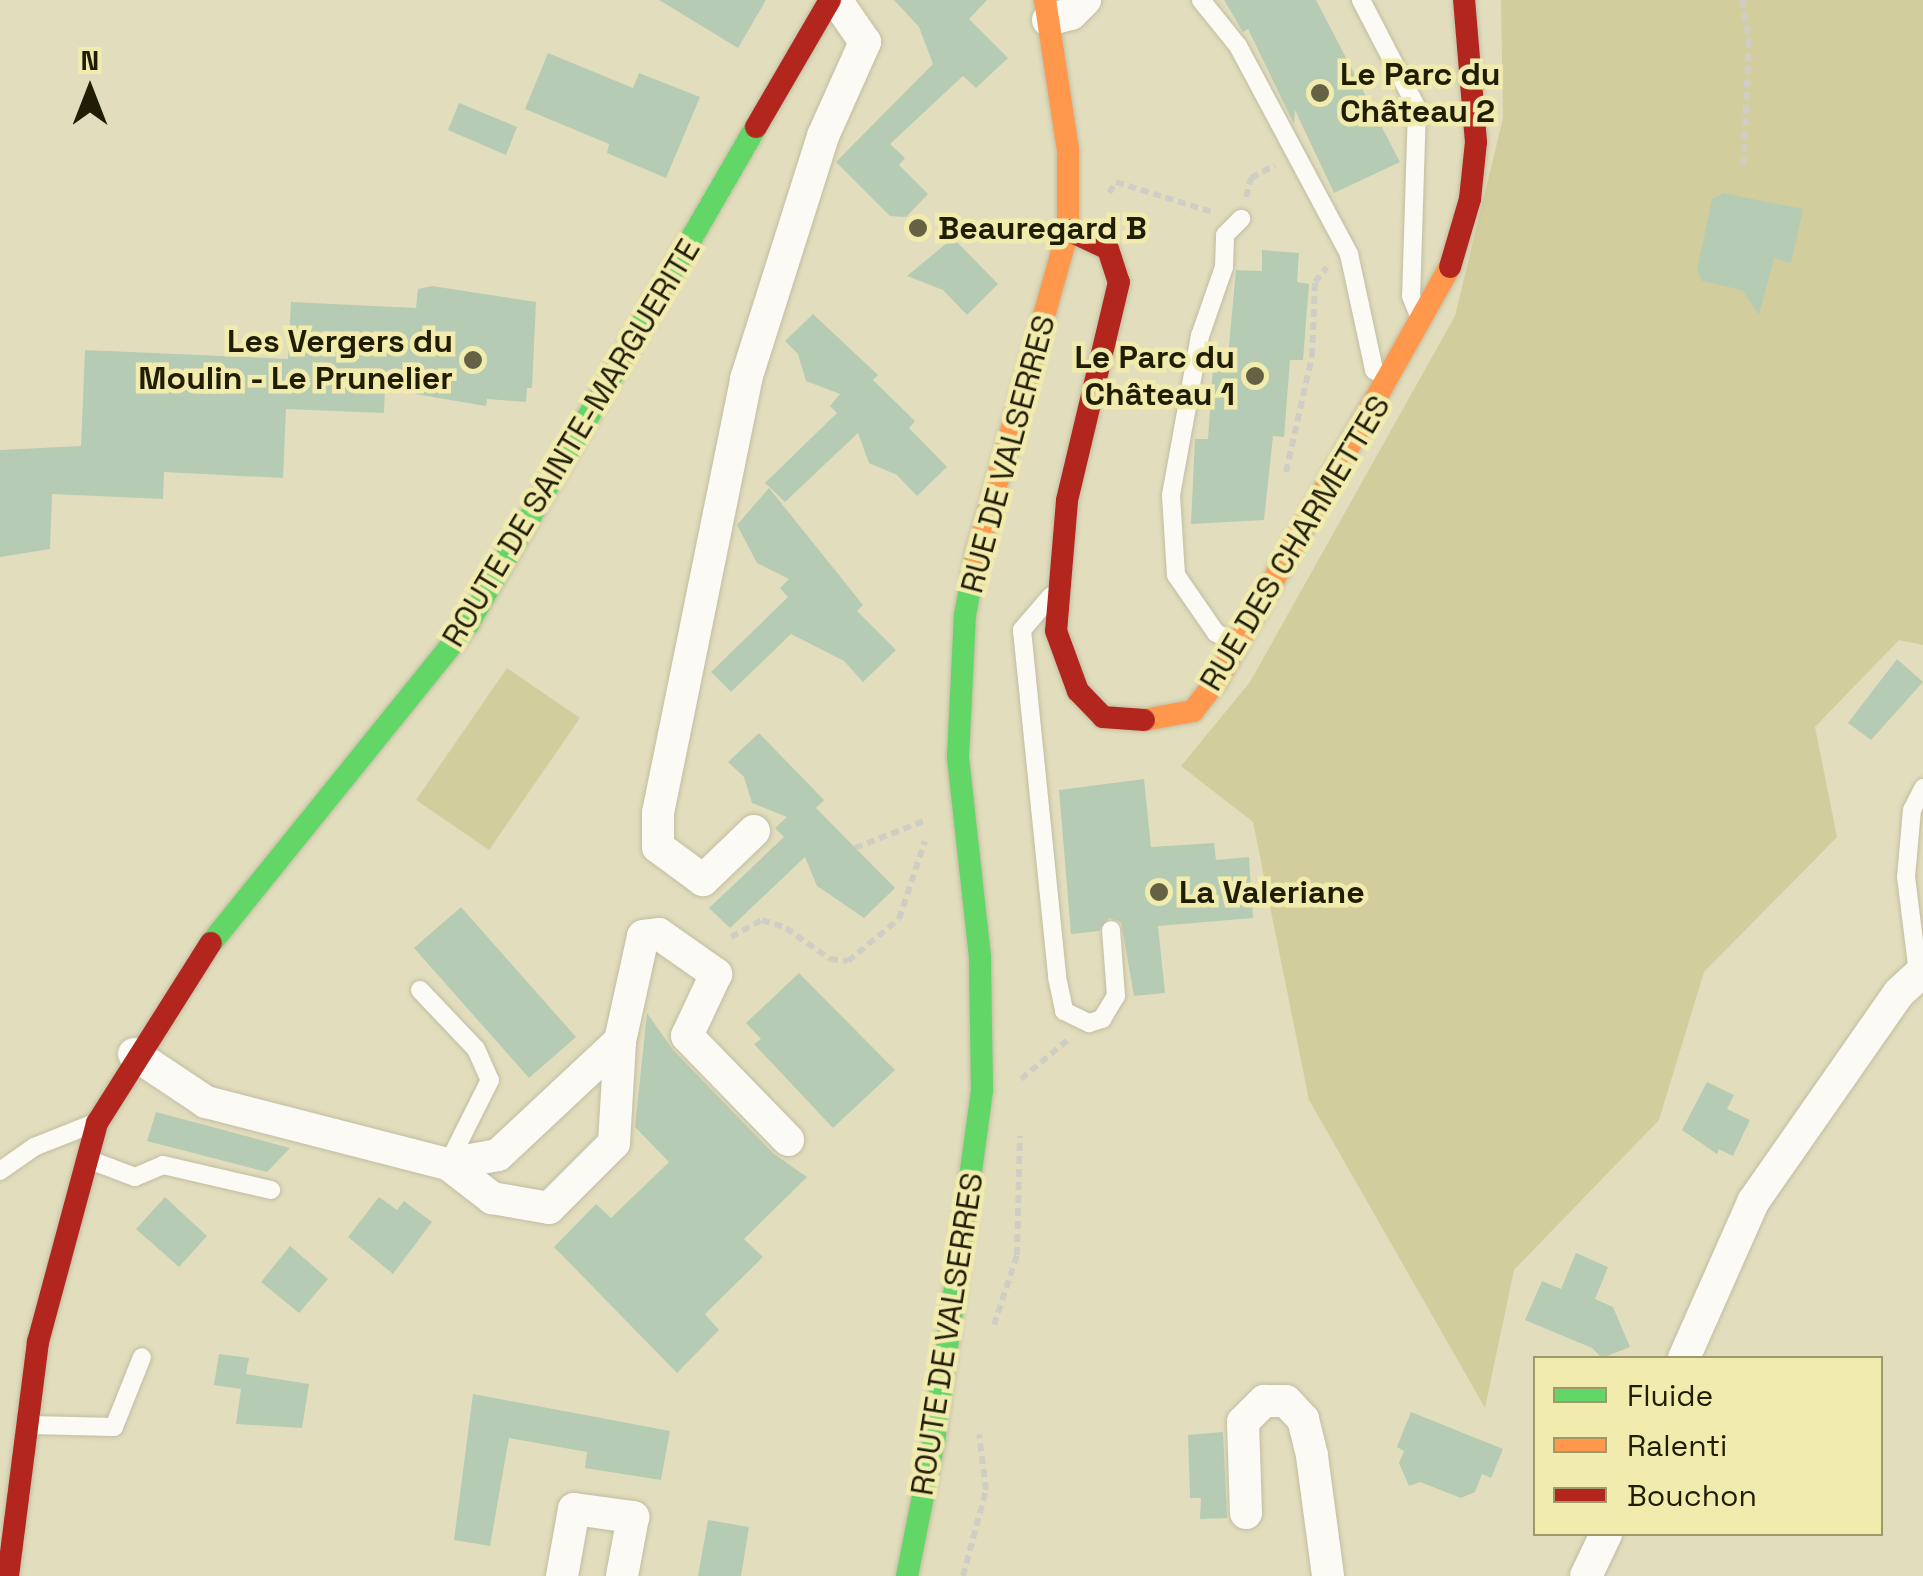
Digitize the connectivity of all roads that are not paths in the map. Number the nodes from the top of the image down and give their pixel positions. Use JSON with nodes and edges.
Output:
{"nodes":[{"id":1,"x":833,"y":0,"type":"edge"},
{"id":2,"x":1085,"y":0,"type":"edge"},
{"id":3,"x":1202,"y":0,"type":"edge"},
{"id":4,"x":1361,"y":0,"type":"edge"},
{"id":5,"x":1464,"y":0,"type":"edge"},
{"id":6,"x":1046,"y":10,"type":"edge"},
{"id":7,"x":1240,"y":219,"type":"dead end"},
{"id":8,"x":1068,"y":230,"type":"junction"},
{"id":9,"x":1422,"y":326,"type":"junction"},
{"id":10,"x":1392,"y":380,"type":"junction"},
{"id":11,"x":1055,"y":593,"type":"junction"},
{"id":12,"x":1239,"y":644,"type":"junction"},
{"id":13,"x":1923,"y":788,"type":"edge"},
{"id":14,"x":754,"y":831,"type":"dead end"},
{"id":15,"x":1111,"y":930,"type":"dead end"},
{"id":16,"x":1920,"y":972,"type":"edge"},
{"id":17,"x":420,"y":990,"type":"dead end"},
{"id":18,"x":620,"y":1041,"type":"junction"},
{"id":19,"x":134,"y":1054,"type":"junction"},
{"id":20,"x":982,"y":1090,"type":"joint"},
{"id":21,"x":97,"y":1122,"type":"junction"},
{"id":22,"x":788,"y":1140,"type":"dead end"},
{"id":23,"x":85,"y":1156,"type":"junction"},
{"id":24,"x":448,"y":1164,"type":"junction"},
{"id":25,"x":0,"y":1171,"type":"edge"},
{"id":26,"x":271,"y":1190,"type":"dead end"},
{"id":27,"x":1685,"y":1356,"type":"edge"},
{"id":28,"x":142,"y":1357,"type":"dead end"},
{"id":29,"x":26,"y":1425,"type":"junction"},
{"id":30,"x":1246,"y":1513,"type":"dead end"},
{"id":31,"x":1605,"y":1536,"type":"edge"},
{"id":32,"x":8,"y":1576,"type":"edge"},
{"id":33,"x":562,"y":1576,"type":"edge"},
{"id":34,"x":622,"y":1576,"type":"edge"},
{"id":35,"x":906,"y":1576,"type":"edge"},
{"id":36,"x":1328,"y":1576,"type":"edge"},
{"id":37,"x":1586,"y":1576,"type":"edge"}],
"edges":[{"from":1,"to":14,"type":"street","name":"ROUTE DE SAINTE-MARGUERITE"},
{"from":1,"to":19,"type":"street","name":"ROUTE DE SAINTE-MARGUERITE"},
{"from":2,"to":6,"type":"street"},
{"from":3,"to":10,"type":"lane"},
{"from":4,"to":9,"type":"lane"},
{"from":5,"to":9,"type":"street","name":"RUE DES CHARMETTES"},
{"from":6,"to":8,"type":"street","name":"RUE DE VALSERRES"},
{"from":7,"to":12,"type":"lane"},
{"from":8,"to":11,"type":"street","name":"RUE DES CHARMETTES"},
{"from":8,"to":20,"type":"street","name":"RUE DE VALSERRES"},
{"from":9,"to":10,"type":"street","name":"RUE DES CHARMETTES"},
{"from":10,"to":12,"type":"street","name":"RUE DES CHARMETTES"},
{"from":11,"to":12,"type":"street","name":"RUE DES CHARMETTES"},
{"from":11,"to":15,"type":"lane"},
{"from":13,"to":16,"type":"lane"},
{"from":16,"to":27,"type":"street"},
{"from":17,"to":24,"type":"lane"},
{"from":18,"to":22,"type":"street"},
{"from":18,"to":24,"type":"street"},
{"from":18,"to":24,"type":"street"},
{"from":19,"to":21,"type":"street","name":"ROUTE DE SAINTE-MARGUERITE"},
{"from":19,"to":24,"type":"street"},
{"from":20,"to":35,"type":"street","name":"ROUTE DE VALSERRES"},
{"from":21,"to":23,"type":"street","name":"ROUTE DE SAINTE-MARGUERITE"},
{"from":21,"to":25,"type":"lane"},
{"from":23,"to":26,"type":"lane"},
{"from":23,"to":29,"type":"street","name":"ROUTE DE SAINTE-MARGUERITE"},
{"from":28,"to":29,"type":"lane"},
{"from":29,"to":32,"type":"street","name":"ROUTE DE SAINTE-MARGUERITE"},
{"from":30,"to":36,"type":"street"},
{"from":31,"to":37,"type":"street"},
{"from":33,"to":34,"type":"street"}]}
